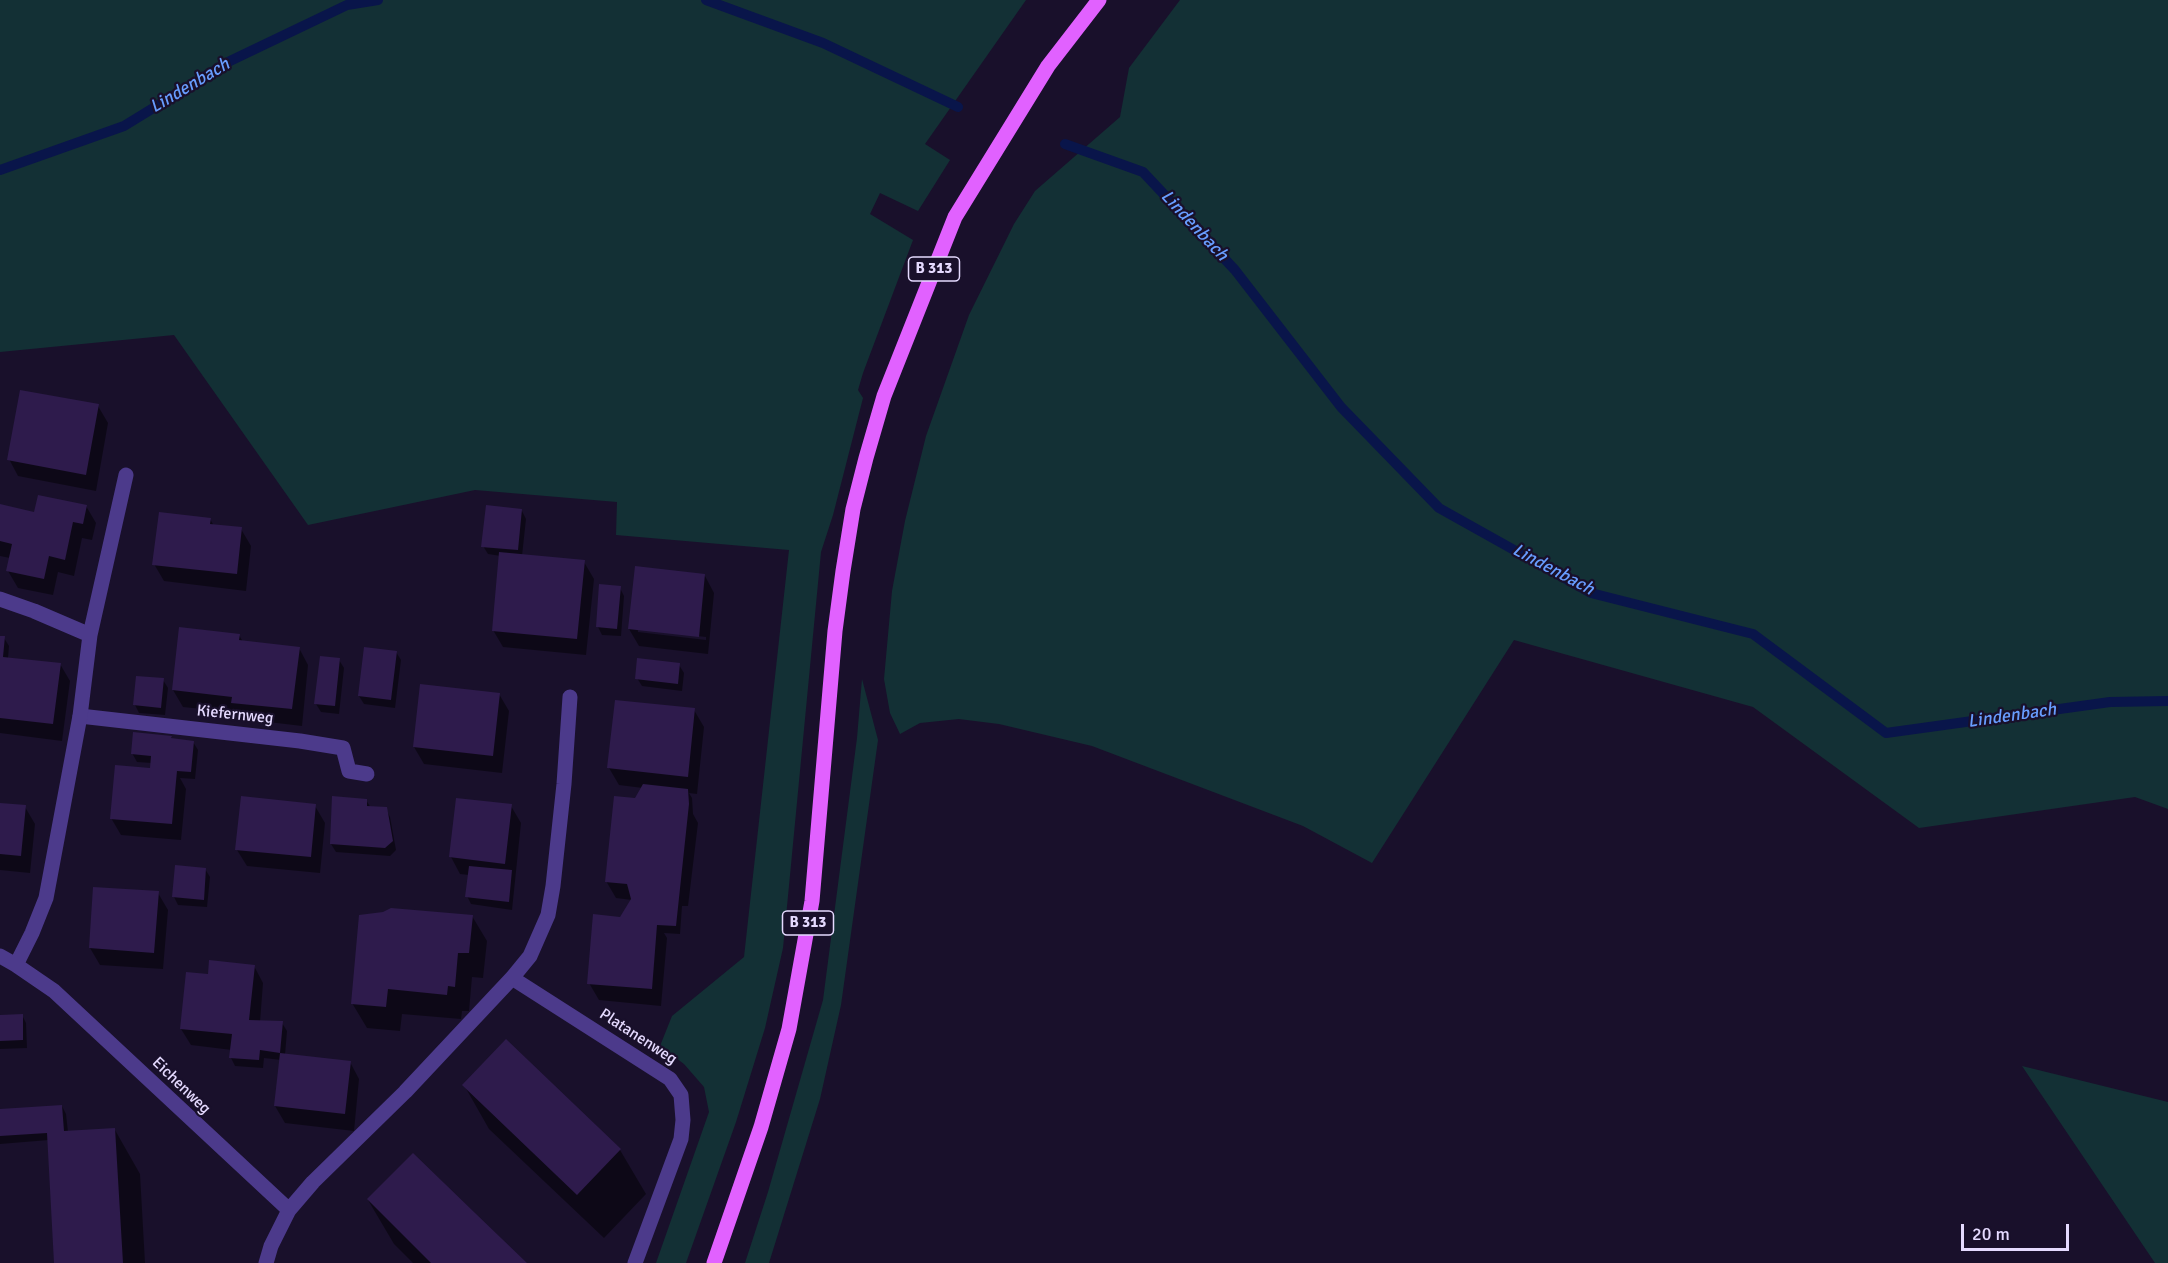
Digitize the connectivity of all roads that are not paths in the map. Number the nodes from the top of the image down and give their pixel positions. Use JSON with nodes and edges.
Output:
{"nodes":[{"id":1,"x":1099,"y":0,"type":"edge"},
{"id":2,"x":126,"y":475,"type":"dead end"},
{"id":3,"x":0,"y":599,"type":"edge"},
{"id":4,"x":90,"y":635,"type":"junction"},
{"id":5,"x":570,"y":697,"type":"dead end"},
{"id":6,"x":80,"y":716,"type":"junction"},
{"id":7,"x":367,"y":774,"type":"dead end"},
{"id":8,"x":0,"y":956,"type":"edge"},
{"id":9,"x":16,"y":965,"type":"junction"},
{"id":10,"x":512,"y":978,"type":"junction"},
{"id":11,"x":289,"y":1210,"type":"junction"},
{"id":12,"x":266,"y":1263,"type":"edge"},
{"id":13,"x":635,"y":1263,"type":"edge"},
{"id":14,"x":714,"y":1263,"type":"edge"}],
"edges":[{"from":1,"to":14,"type":"main road","number":"B 313"},
{"from":2,"to":4,"type":"street"},
{"from":3,"to":4,"type":"street"},
{"from":4,"to":6,"type":"street"},
{"from":5,"to":10,"type":"street"},
{"from":6,"to":7,"type":"street","name":"Kiefernweg"},
{"from":6,"to":9,"type":"street"},
{"from":8,"to":9,"type":"street","name":"Eichenweg"},
{"from":9,"to":11,"type":"street","name":"Eichenweg"},
{"from":10,"to":11,"type":"street"},
{"from":10,"to":13,"type":"street","name":"Platanenweg"},
{"from":11,"to":12,"type":"street"}]}
